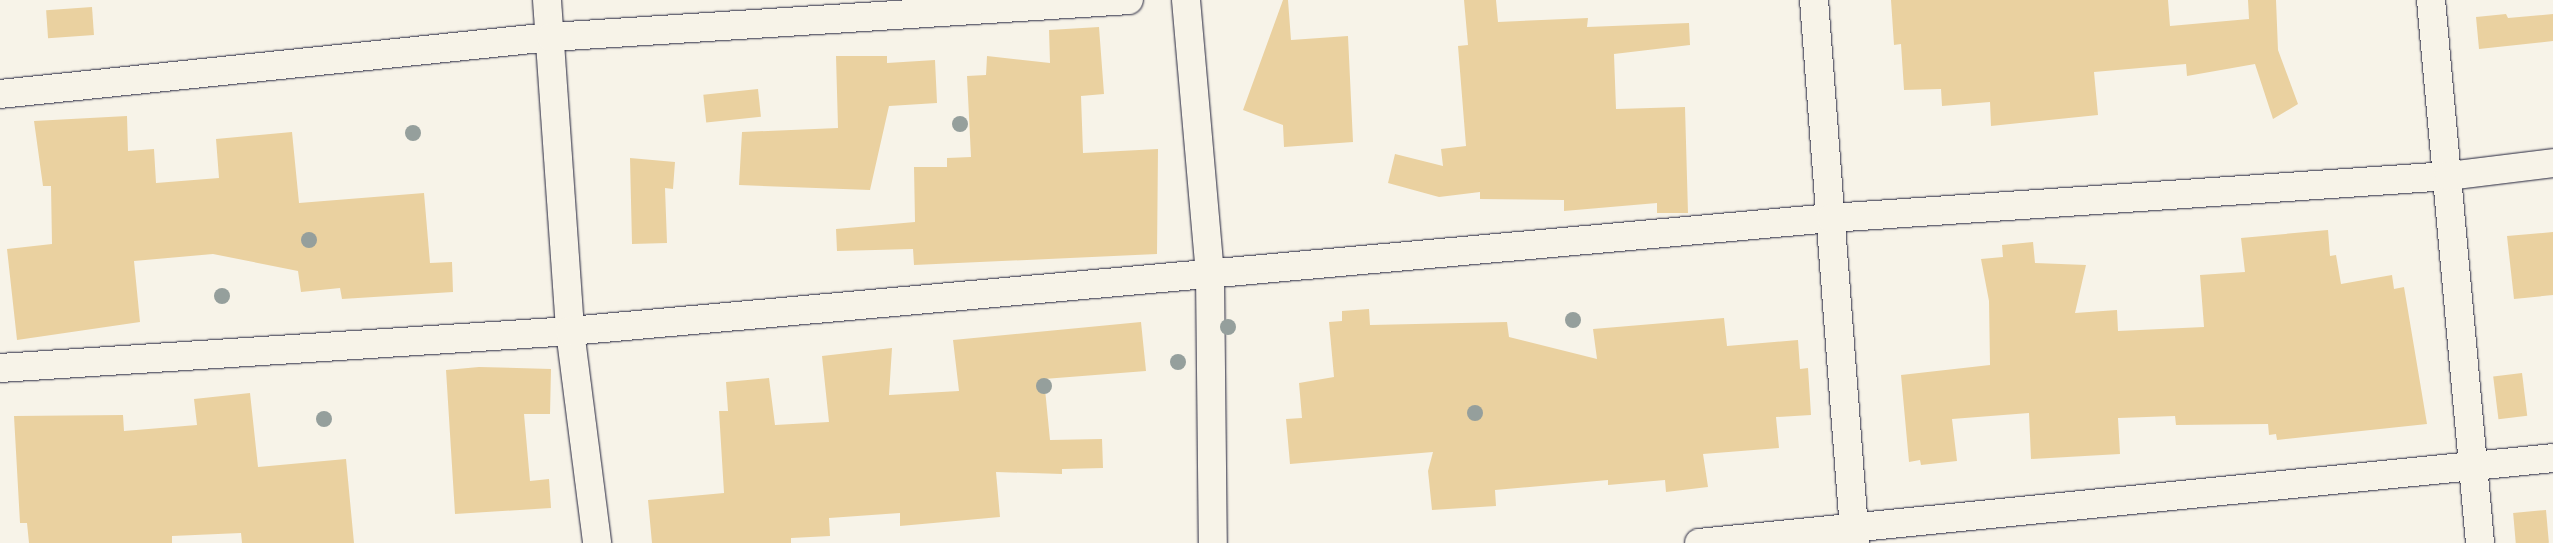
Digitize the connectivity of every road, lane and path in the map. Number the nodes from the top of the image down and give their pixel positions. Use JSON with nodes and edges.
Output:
{"nodes":[{"id":1,"x":547,"y":0,"type":"edge"},
{"id":2,"x":1129,"y":0,"type":"edge"},
{"id":3,"x":1186,"y":0,"type":"edge"},
{"id":4,"x":1814,"y":0,"type":"edge"},
{"id":5,"x":2431,"y":0,"type":"edge"},
{"id":6,"x":551,"y":37,"type":"junction"},
{"id":7,"x":0,"y":94,"type":"edge"},
{"id":8,"x":2553,"y":162,"type":"edge"},
{"id":9,"x":2449,"y":176,"type":"junction"},
{"id":10,"x":1831,"y":218,"type":"junction"},
{"id":11,"x":1210,"y":274,"type":"junction"},
{"id":12,"x":570,"y":331,"type":"junction"},
{"id":13,"x":0,"y":368,"type":"edge"},
{"id":14,"x":2553,"y":458,"type":"edge"},
{"id":15,"x":2474,"y":464,"type":"junction"},
{"id":16,"x":1854,"y":534,"type":"edge"},
{"id":17,"x":597,"y":543,"type":"edge"},
{"id":18,"x":1213,"y":543,"type":"edge"},
{"id":19,"x":1700,"y":543,"type":"edge"},
{"id":20,"x":2480,"y":543,"type":"edge"}],
"edges":[{"from":1,"to":6,"type":"street"},
{"from":2,"to":6,"type":"street"},
{"from":3,"to":11,"type":"street"},
{"from":4,"to":10,"type":"street"},
{"from":5,"to":9,"type":"street"},
{"from":6,"to":7,"type":"street"},
{"from":6,"to":12,"type":"street"},
{"from":8,"to":9,"type":"street"},
{"from":9,"to":10,"type":"street"},
{"from":9,"to":15,"type":"street"},
{"from":10,"to":11,"type":"street"},
{"from":10,"to":16,"type":"street"},
{"from":11,"to":12,"type":"street"},
{"from":11,"to":18,"type":"street"},
{"from":12,"to":13,"type":"street"},
{"from":12,"to":17,"type":"street"},
{"from":14,"to":15,"type":"street"},
{"from":15,"to":16,"type":"street"},
{"from":15,"to":20,"type":"street"},
{"from":16,"to":19,"type":"street"}]}
